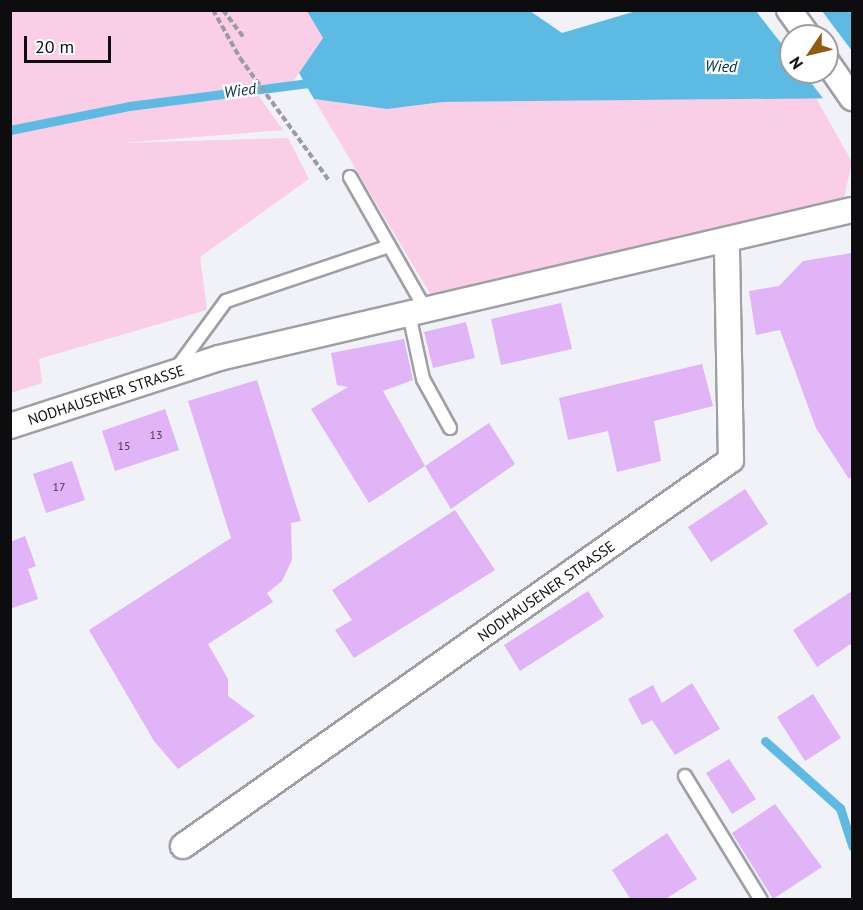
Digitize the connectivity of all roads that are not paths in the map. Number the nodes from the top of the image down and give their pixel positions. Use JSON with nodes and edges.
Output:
{"nodes":[{"id":1,"x":789,"y":10,"type":"edge"},
{"id":2,"x":799,"y":24,"type":"edge"},
{"id":3,"x":839,"y":79,"type":"edge"},
{"id":4,"x":852,"y":98,"type":"edge"},
{"id":5,"x":350,"y":177,"type":"dead end"},
{"id":6,"x":852,"y":210,"type":"edge"},
{"id":7,"x":727,"y":244,"type":"junction"},
{"id":8,"x":389,"y":246,"type":"junction"},
{"id":9,"x":418,"y":312,"type":"junction"},
{"id":10,"x":172,"y":374,"type":"junction"},
{"id":11,"x":10,"y":426,"type":"edge"},
{"id":12,"x":450,"y":428,"type":"dead end"},
{"id":13,"x":685,"y":776,"type":"dead end"},
{"id":14,"x":183,"y":846,"type":"dead end"},
{"id":15,"x":761,"y":900,"type":"edge"}],
"edges":[{"from":1,"to":2,"type":"street"},
{"from":3,"to":4,"type":"street"},
{"from":5,"to":8,"type":"lane"},
{"from":6,"to":7,"type":"street","name":"NODHAUSENER STRASSE"},
{"from":7,"to":9,"type":"street","name":"NODHAUSENER STRASSE"},
{"from":7,"to":14,"type":"street","name":"NODHAUSENER STRASSE"},
{"from":8,"to":9,"type":"lane"},
{"from":8,"to":10,"type":"lane"},
{"from":9,"to":10,"type":"street","name":"NODHAUSENER STRASSE"},
{"from":9,"to":12,"type":"lane"},
{"from":10,"to":11,"type":"street","name":"NODHAUSENER STRASSE"},
{"from":13,"to":15,"type":"lane"}]}
